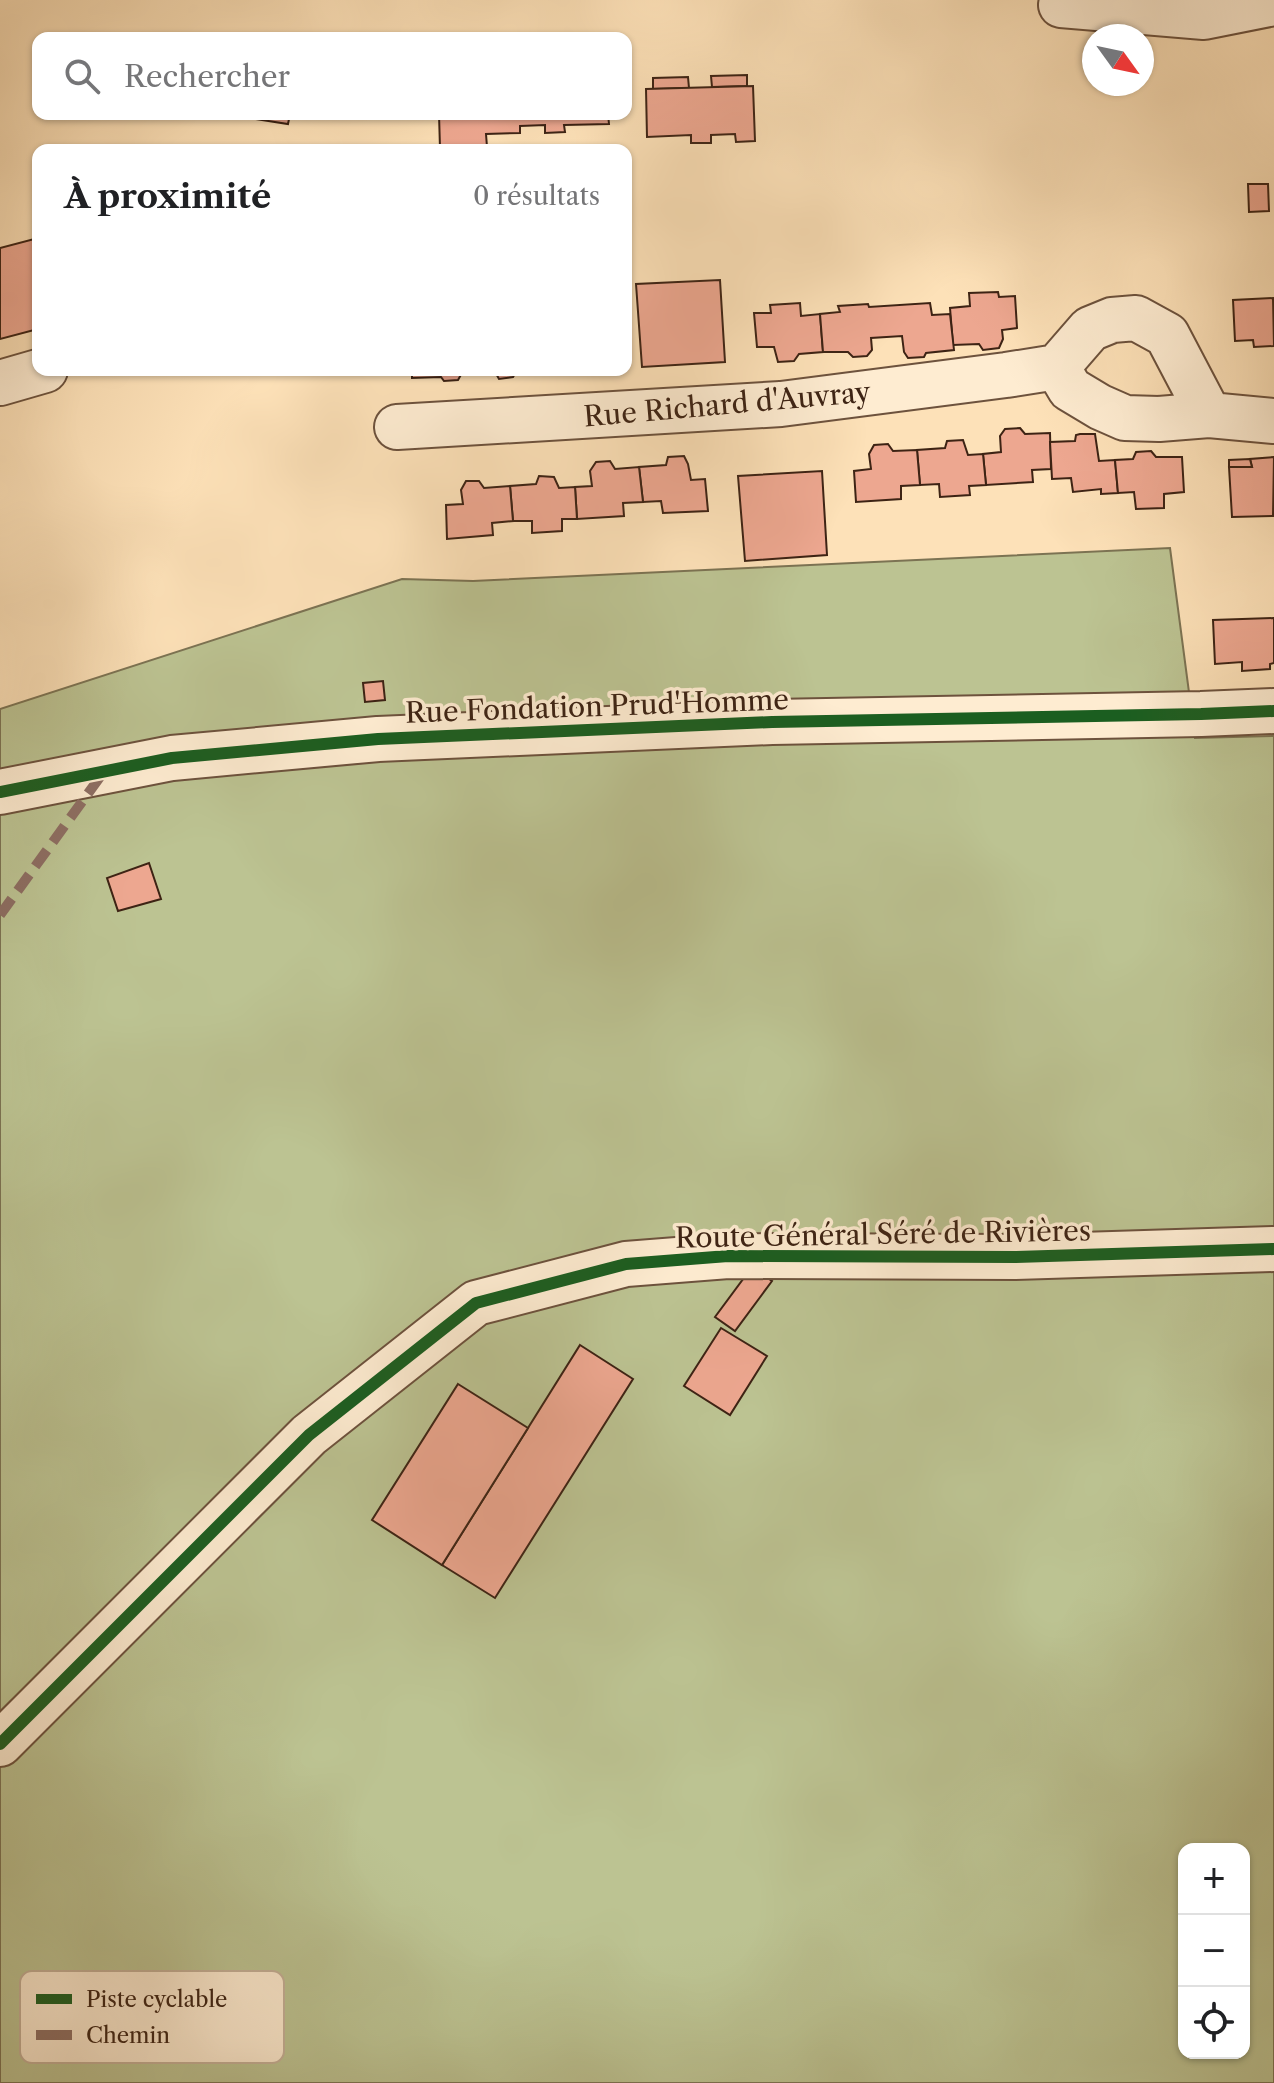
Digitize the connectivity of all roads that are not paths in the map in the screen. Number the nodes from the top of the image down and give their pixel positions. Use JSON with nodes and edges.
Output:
{"nodes":[{"id":1,"x":1049,"y":2,"type":"edge"},
{"id":2,"x":1274,"y":3,"type":"edge"},
{"id":3,"x":1057,"y":367,"type":"junction"},
{"id":4,"x":32,"y":374,"type":"edge"},
{"id":5,"x":0,"y":383,"type":"edge"},
{"id":6,"x":1209,"y":415,"type":"junction"},
{"id":7,"x":1274,"y":421,"type":"edge"},
{"id":8,"x":397,"y":427,"type":"dead end"},
{"id":9,"x":1274,"y":711,"type":"edge"},
{"id":10,"x":0,"y":792,"type":"edge"},
{"id":11,"x":1274,"y":1249,"type":"edge"},
{"id":12,"x":0,"y":1744,"type":"edge"}],
"edges":[{"from":1,"to":2,"type":"street"},
{"from":3,"to":6,"type":"street"},
{"from":3,"to":6,"type":"street"},
{"from":3,"to":8,"type":"street","name":"Rue Richard d'Auvray"},
{"from":4,"to":5,"type":"street"},
{"from":6,"to":7,"type":"street"},
{"from":9,"to":10,"type":"street","name":"Rue Fondation Prud'Homme"},
{"from":11,"to":12,"type":"street","name":"Route Général Séré de Rivières"}]}
